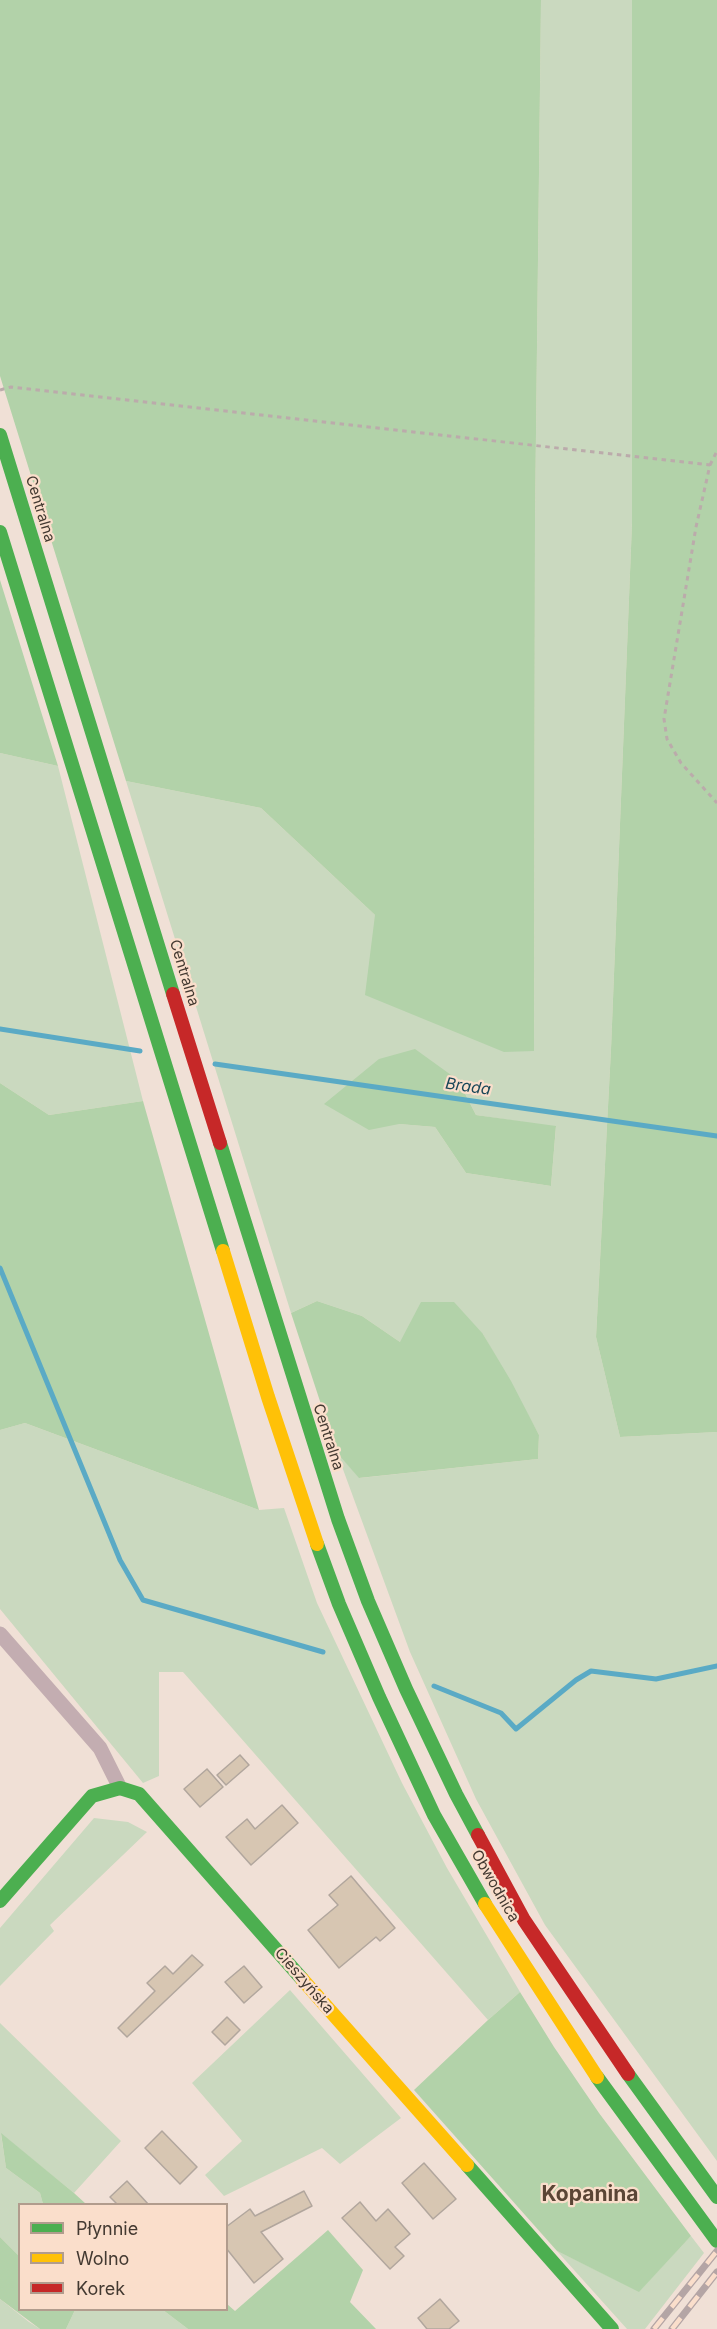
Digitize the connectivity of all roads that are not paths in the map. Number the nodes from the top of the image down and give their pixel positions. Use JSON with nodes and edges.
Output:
{"nodes":[{"id":1,"x":0,"y":435,"type":"edge"},
{"id":2,"x":0,"y":532,"type":"edge"},
{"id":3,"x":338,"y":1519,"type":"joint"},
{"id":4,"x":0,"y":1634,"type":"edge"},
{"id":5,"x":120,"y":1788,"type":"junction"},
{"id":6,"x":0,"y":1901,"type":"edge"},
{"id":7,"x":716,"y":2196,"type":"edge"},
{"id":8,"x":717,"y":2241,"type":"edge"},
{"id":9,"x":612,"y":2329,"type":"edge"}],
"edges":[{"from":1,"to":3,"type":"main road","name":"Centralna"},
{"from":2,"to":8,"type":"main road","name":"Obwodnica"},
{"from":3,"to":7,"type":"main road","name":"Obwodnica"},
{"from":4,"to":5,"type":"street"},
{"from":5,"to":6,"type":"main road"},
{"from":5,"to":9,"type":"main road","name":"Cieszyńska"}]}
